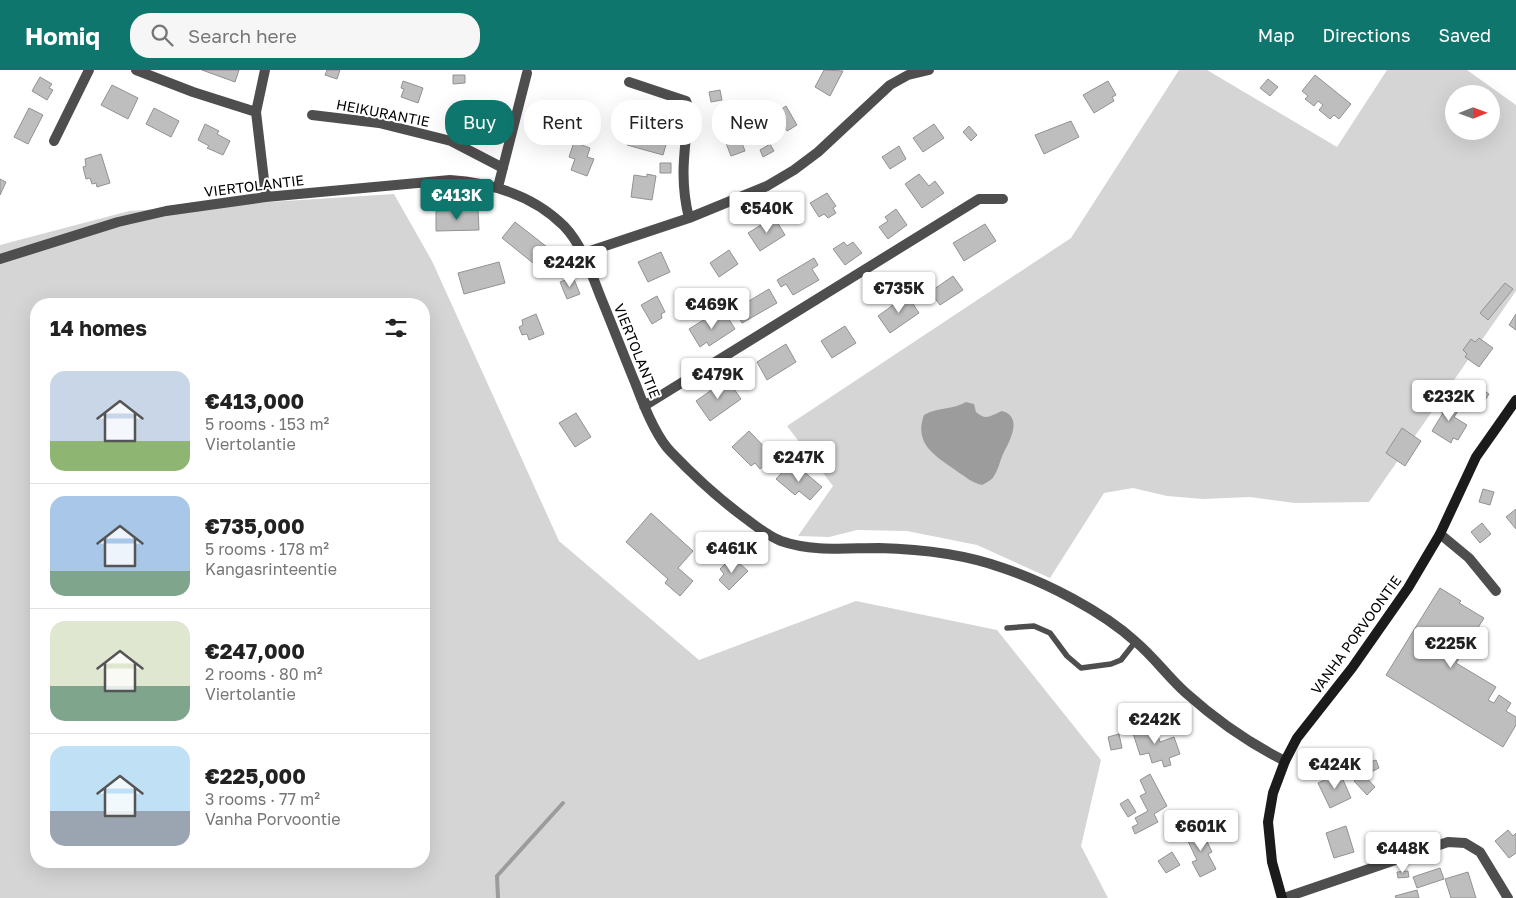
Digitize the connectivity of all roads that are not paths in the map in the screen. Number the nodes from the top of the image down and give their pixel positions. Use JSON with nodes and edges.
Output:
{"nodes":[{"id":1,"x":89,"y":70,"type":"edge"},
{"id":2,"x":136,"y":70,"type":"edge"},
{"id":3,"x":265,"y":70,"type":"edge"},
{"id":4,"x":929,"y":70,"type":"edge"},
{"id":5,"x":527,"y":73,"type":"dead end"},
{"id":6,"x":629,"y":82,"type":"dead end"},
{"id":7,"x":256,"y":112,"type":"junction"},
{"id":8,"x":312,"y":114,"type":"dead end"},
{"id":9,"x":54,"y":141,"type":"dead end"},
{"id":10,"x":502,"y":168,"type":"junction"},
{"id":11,"x":498,"y":186,"type":"junction"},
{"id":12,"x":266,"y":198,"type":"junction"},
{"id":13,"x":1003,"y":199,"type":"dead end"},
{"id":14,"x":689,"y":218,"type":"junction"},
{"id":15,"x":584,"y":253,"type":"junction"},
{"id":16,"x":0,"y":259,"type":"edge"},
{"id":17,"x":1516,"y":400,"type":"edge"},
{"id":18,"x":644,"y":406,"type":"junction"},
{"id":19,"x":1440,"y":534,"type":"junction"},
{"id":20,"x":1496,"y":590,"type":"dead end"},
{"id":21,"x":1007,"y":628,"type":"dead end"},
{"id":22,"x":1136,"y":641,"type":"junction"},
{"id":23,"x":1285,"y":761,"type":"junction"},
{"id":24,"x":1283,"y":898,"type":"edge"},
{"id":25,"x":1508,"y":898,"type":"edge"}],
"edges":[{"from":1,"to":9,"type":"street"},
{"from":2,"to":7,"type":"street"},
{"from":3,"to":7,"type":"street"},
{"from":4,"to":14,"type":"street"},
{"from":5,"to":10,"type":"street"},
{"from":6,"to":14,"type":"street"},
{"from":7,"to":12,"type":"street"},
{"from":8,"to":10,"type":"street","name":"HEIKURANTIE"},
{"from":10,"to":11,"type":"street"},
{"from":11,"to":12,"type":"street","name":"VIERTOLANTIE"},
{"from":11,"to":15,"type":"street","name":"VIERTOLANTIE"},
{"from":12,"to":16,"type":"street","name":"VIERTOLANTIE"},
{"from":13,"to":18,"type":"street"},
{"from":14,"to":15,"type":"street"},
{"from":15,"to":18,"type":"street","name":"VIERTOLANTIE"},
{"from":17,"to":19,"type":"main road","name":"VANHA PORVOONTIE"},
{"from":18,"to":22,"type":"street","name":"VIERTOLANTIE"},
{"from":19,"to":20,"type":"street"},
{"from":19,"to":23,"type":"main road","name":"VANHA PORVOONTIE"},
{"from":21,"to":22,"type":"lane"},
{"from":22,"to":23,"type":"street","name":"VIERTOLANTIE"},
{"from":23,"to":24,"type":"main road","name":"VANHA PORVOONTIE"},
{"from":24,"to":25,"type":"street"}]}
